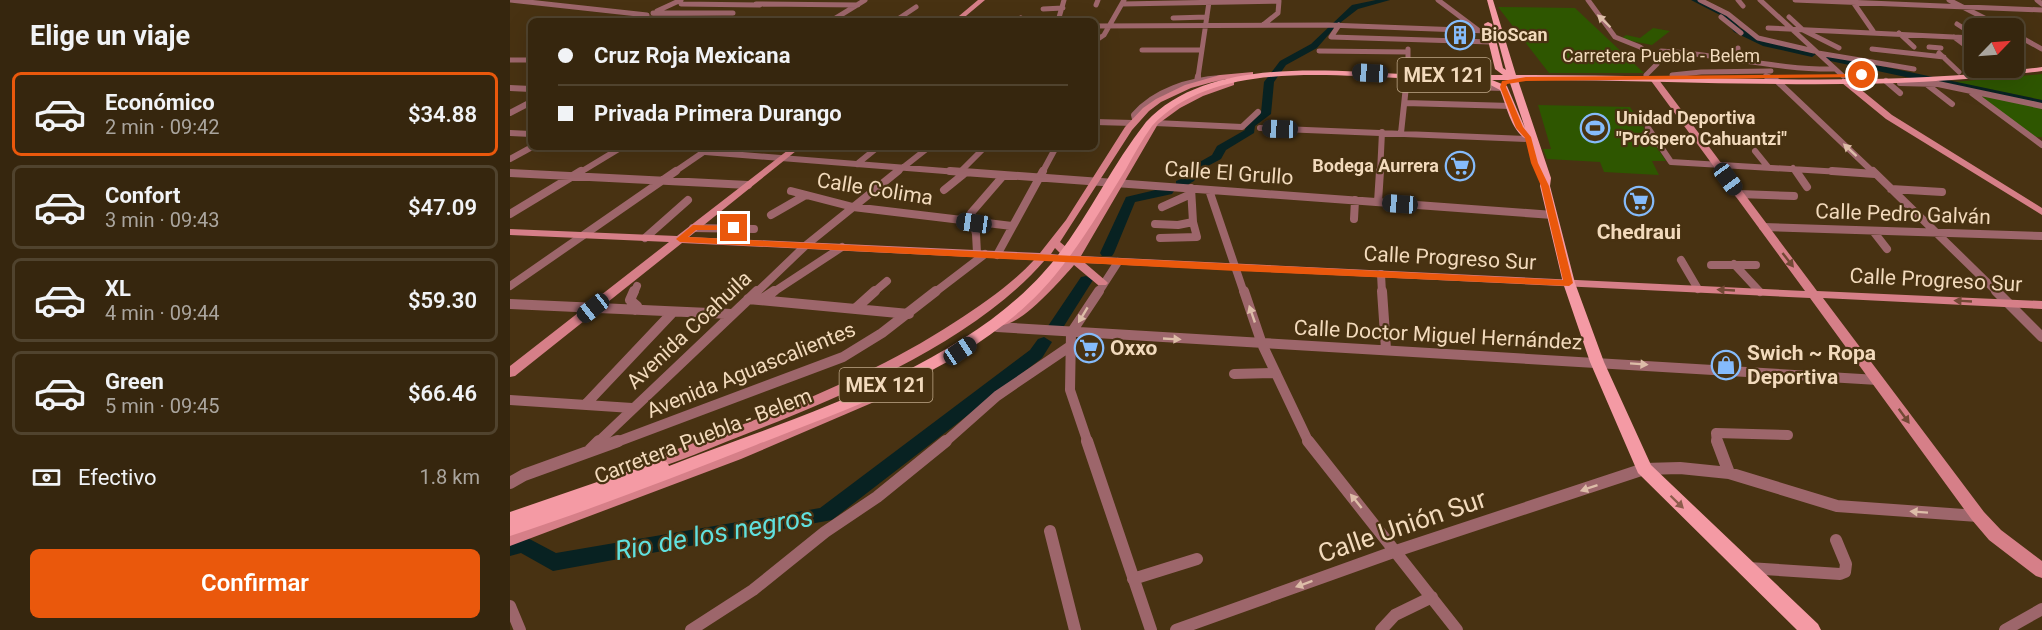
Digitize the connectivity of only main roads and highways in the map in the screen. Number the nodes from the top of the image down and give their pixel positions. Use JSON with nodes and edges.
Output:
{"nodes":[{"id":1,"x":1482,"y":0,"type":"edge"},
{"id":2,"x":1490,"y":0,"type":"edge"},
{"id":3,"x":1491,"y":25,"type":"junction"},
{"id":4,"x":2042,"y":63,"type":"edge"},
{"id":5,"x":2024,"y":65,"type":"edge"},
{"id":6,"x":2042,"y":69,"type":"edge"},
{"id":7,"x":1964,"y":72,"type":"edge"},
{"id":8,"x":1333,"y":73,"type":"junction"},
{"id":9,"x":1407,"y":74,"type":"junction"},
{"id":10,"x":1711,"y":76,"type":"junction"},
{"id":11,"x":1794,"y":76,"type":"junction"},
{"id":12,"x":1920,"y":76,"type":"junction"},
{"id":13,"x":1510,"y":77,"type":"junction"},
{"id":14,"x":1652,"y":78,"type":"junction"},
{"id":15,"x":1764,"y":78,"type":"junction"},
{"id":16,"x":1844,"y":79,"type":"junction"},
{"id":17,"x":1163,"y":107,"type":"junction"},
{"id":18,"x":1529,"y":134,"type":"junction"},
{"id":19,"x":510,"y":519,"type":"edge"},
{"id":20,"x":510,"y":529,"type":"edge"},
{"id":21,"x":1811,"y":630,"type":"edge"}],
"edges":[{"from":1,"to":3,"type":"main road"},
{"from":2,"to":3,"type":"main road"},
{"from":3,"to":13,"type":"main road"},
{"from":3,"to":13,"type":"main road"},
{"from":4,"to":5,"type":"main road"},
{"from":6,"to":12,"type":"main road","name":"Carretera Puebla - Belem","number":"MEX 121"},
{"from":7,"to":12,"type":"main road","name":"Carretera Puebla - Belem","number":"MEX 121"},
{"from":8,"to":9,"type":"main road","name":"Carretera Puebla - Belem","number":"MEX 121"},
{"from":8,"to":13,"type":"main road","name":"Carretera Puebla - Belem","number":"MEX 121"},
{"from":8,"to":17,"type":"main road","name":"Carretera Puebla - Belem","number":"MEX 121"},
{"from":9,"to":13,"type":"main road","name":"Carretera Puebla - Belem","number":"MEX 121"},
{"from":9,"to":13,"type":"main road"},
{"from":10,"to":14,"type":"main road"},
{"from":10,"to":14,"type":"main road","name":"Carretera Puebla - Belem","number":"MEX 121"},
{"from":10,"to":15,"type":"main road","name":"Carretera Puebla - Belem","number":"MEX 121"},
{"from":11,"to":15,"type":"main road","name":"Carretera Puebla - Belem","number":"MEX 121"},
{"from":11,"to":15,"type":"main road","name":"Carretera Puebla - Belem","number":"MEX 121"},
{"from":11,"to":16,"type":"main road","name":"Carretera Puebla - Belem","number":"MEX 121"},
{"from":12,"to":16,"type":"main road","name":"Carretera Puebla - Belem","number":"MEX 121"},
{"from":12,"to":16,"type":"main road","name":"Carretera Puebla - Belem","number":"MEX 121"},
{"from":13,"to":14,"type":"main road"},
{"from":13,"to":14,"type":"main road","name":"Carretera Puebla - Belem","number":"MEX 121"},
{"from":13,"to":14,"type":"main road","name":"Carretera Puebla - Belem","number":"MEX 121"},
{"from":13,"to":18,"type":"main road"},
{"from":13,"to":18,"type":"main road"},
{"from":14,"to":15,"type":"main road","name":"Carretera Puebla - Belem","number":"MEX 121"},
{"from":17,"to":19,"type":"main road","name":"Carretera Puebla - Belem","number":"MEX 121"},
{"from":17,"to":20,"type":"main road","name":"Carretera Puebla - Belem","number":"MEX 121"},
{"from":18,"to":21,"type":"main road","one_way":true}]}
